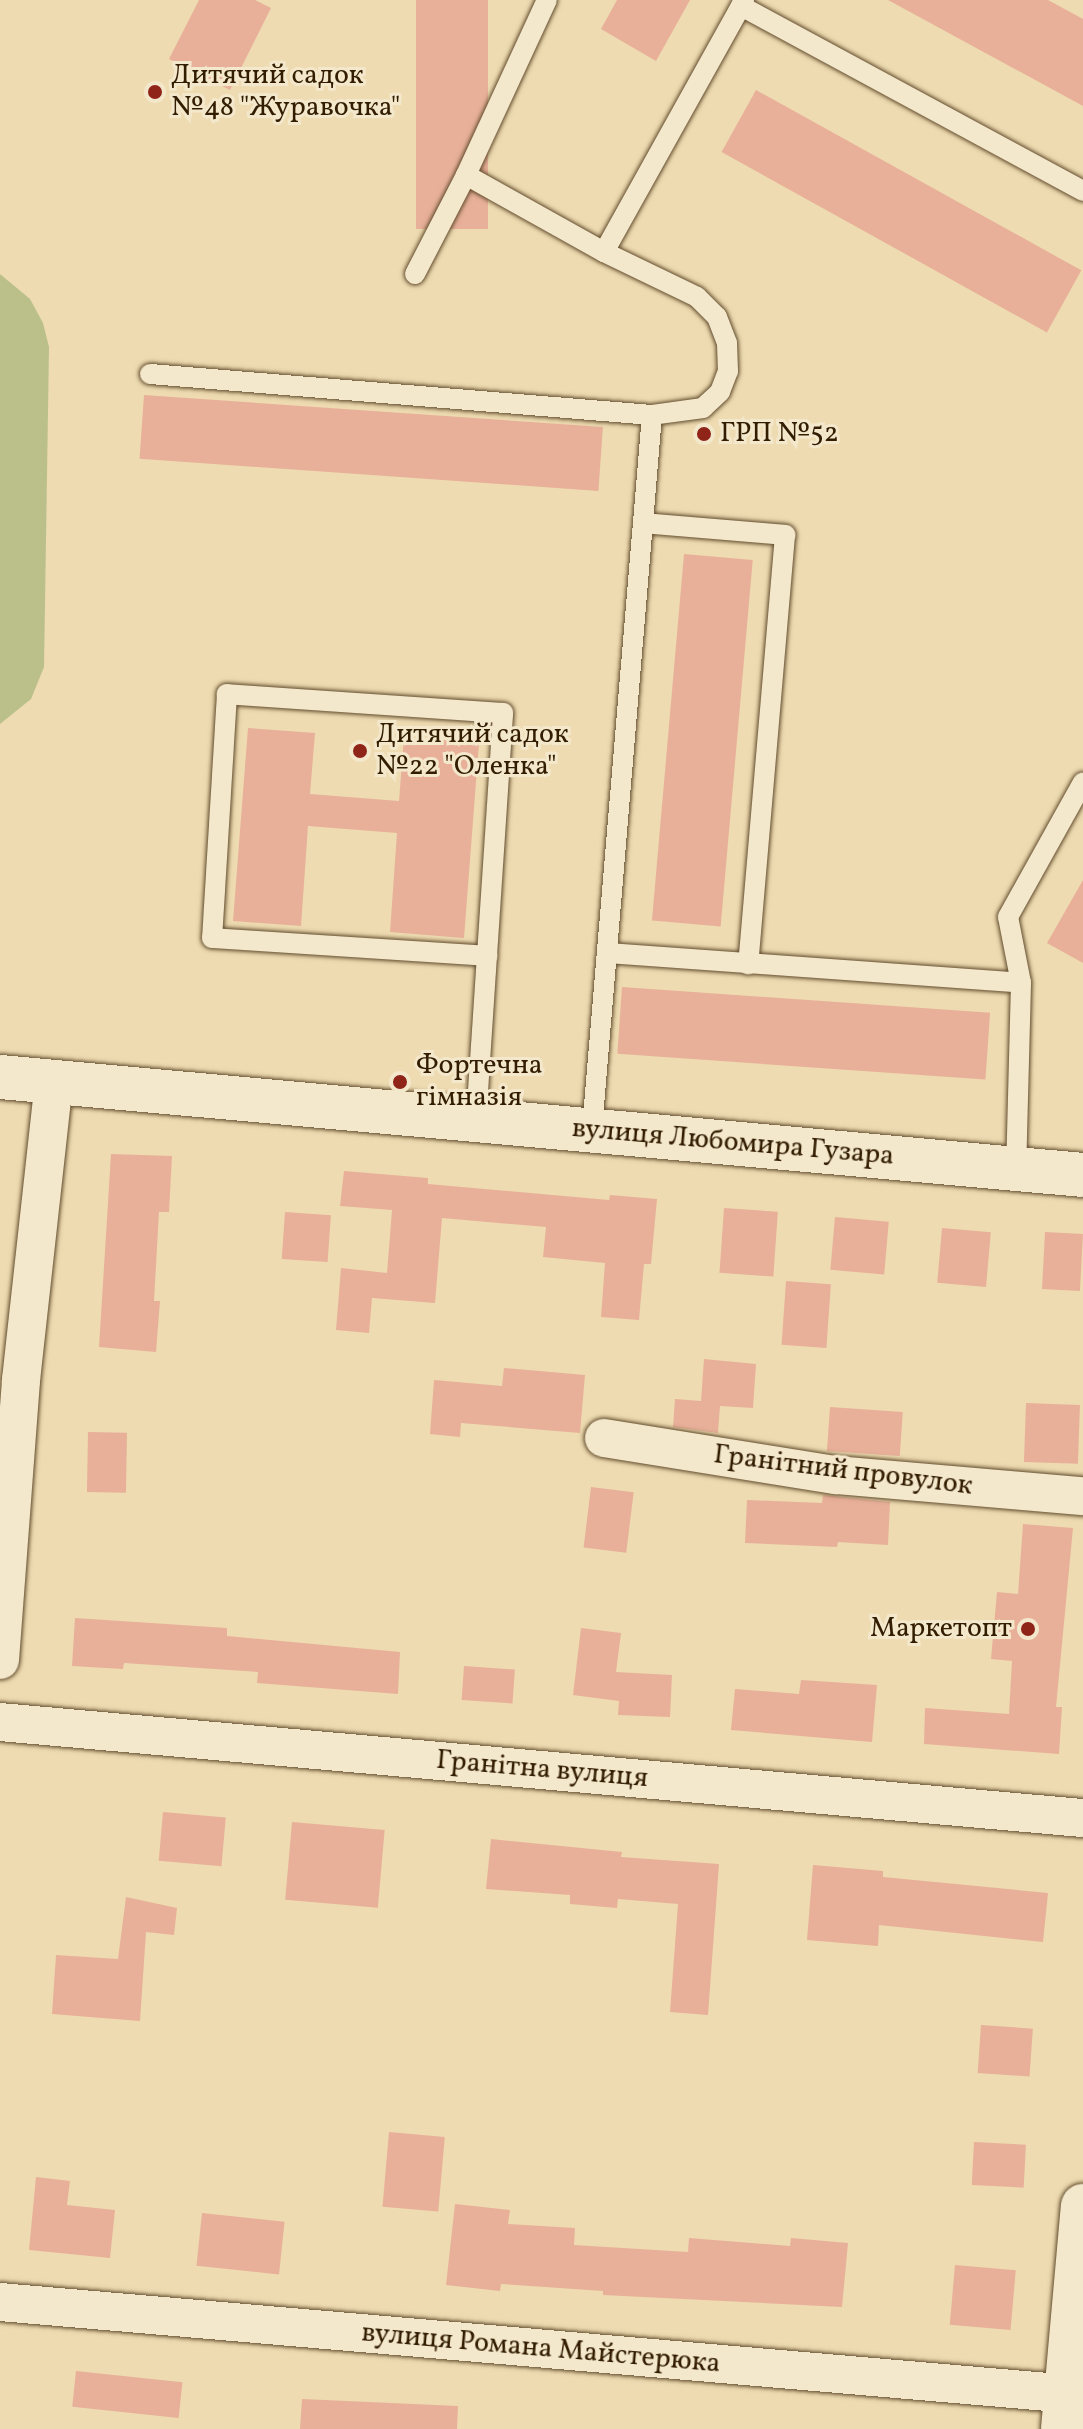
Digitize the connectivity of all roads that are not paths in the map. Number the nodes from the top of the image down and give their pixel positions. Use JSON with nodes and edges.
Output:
{"nodes":[{"id":1,"x":547,"y":0,"type":"edge"},
{"id":2,"x":743,"y":3,"type":"edge"},
{"id":3,"x":466,"y":175,"type":"junction"},
{"id":4,"x":1083,"y":191,"type":"edge"},
{"id":5,"x":604,"y":252,"type":"junction"},
{"id":6,"x":415,"y":274,"type":"dead end"},
{"id":7,"x":150,"y":374,"type":"dead end"},
{"id":8,"x":652,"y":415,"type":"junction"},
{"id":9,"x":643,"y":523,"type":"junction"},
{"id":10,"x":1083,"y":782,"type":"edge"},
{"id":11,"x":607,"y":953,"type":"junction"},
{"id":12,"x":487,"y":956,"type":"junction"},
{"id":13,"x":748,"y":964,"type":"junction"},
{"id":14,"x":1021,"y":983,"type":"junction"},
{"id":15,"x":0,"y":1077,"type":"edge"},
{"id":16,"x":54,"y":1081,"type":"junction"},
{"id":17,"x":476,"y":1121,"type":"junction"},
{"id":18,"x":592,"y":1129,"type":"junction"},
{"id":19,"x":1016,"y":1169,"type":"junction"},
{"id":20,"x":1083,"y":1175,"type":"edge"},
{"id":21,"x":10,"y":1380,"type":"edge"},
{"id":22,"x":604,"y":1438,"type":"dead end"},
{"id":23,"x":1083,"y":1496,"type":"edge"},
{"id":24,"x":0,"y":1660,"type":"edge"},
{"id":25,"x":0,"y":1722,"type":"edge"},
{"id":26,"x":1083,"y":1818,"type":"edge"},
{"id":27,"x":1083,"y":2206,"type":"edge"},
{"id":28,"x":0,"y":2302,"type":"edge"},
{"id":29,"x":1071,"y":2406,"type":"edge"}],
"edges":[{"from":1,"to":3,"type":"lane"},
{"from":2,"to":4,"type":"lane"},
{"from":2,"to":5,"type":"lane"},
{"from":3,"to":5,"type":"lane"},
{"from":3,"to":6,"type":"lane"},
{"from":5,"to":8,"type":"lane"},
{"from":7,"to":8,"type":"lane"},
{"from":8,"to":9,"type":"lane"},
{"from":9,"to":11,"type":"lane"},
{"from":9,"to":13,"type":"lane"},
{"from":10,"to":14,"type":"lane"},
{"from":11,"to":13,"type":"lane"},
{"from":11,"to":18,"type":"lane"},
{"from":12,"to":12,"type":"lane"},
{"from":12,"to":17,"type":"lane"},
{"from":13,"to":14,"type":"lane"},
{"from":14,"to":19,"type":"lane"},
{"from":15,"to":16,"type":"street","name":"вулиця Любомира Гузара"},
{"from":16,"to":17,"type":"street","name":"вулиця Любомира Гузара"},
{"from":16,"to":21,"type":"street"},
{"from":17,"to":18,"type":"street","name":"вулиця Любомира Гузара"},
{"from":18,"to":19,"type":"street","name":"вулиця Любомира Гузара"},
{"from":19,"to":20,"type":"street","name":"вулиця Любомира Гузара"},
{"from":21,"to":24,"type":"street"},
{"from":22,"to":23,"type":"street","name":"Гранітний провулок"},
{"from":25,"to":26,"type":"street","name":"Гранітна вулиця"},
{"from":27,"to":29,"type":"street"},
{"from":28,"to":29,"type":"street","name":"вулиця Романа Майстерюка"}]}
